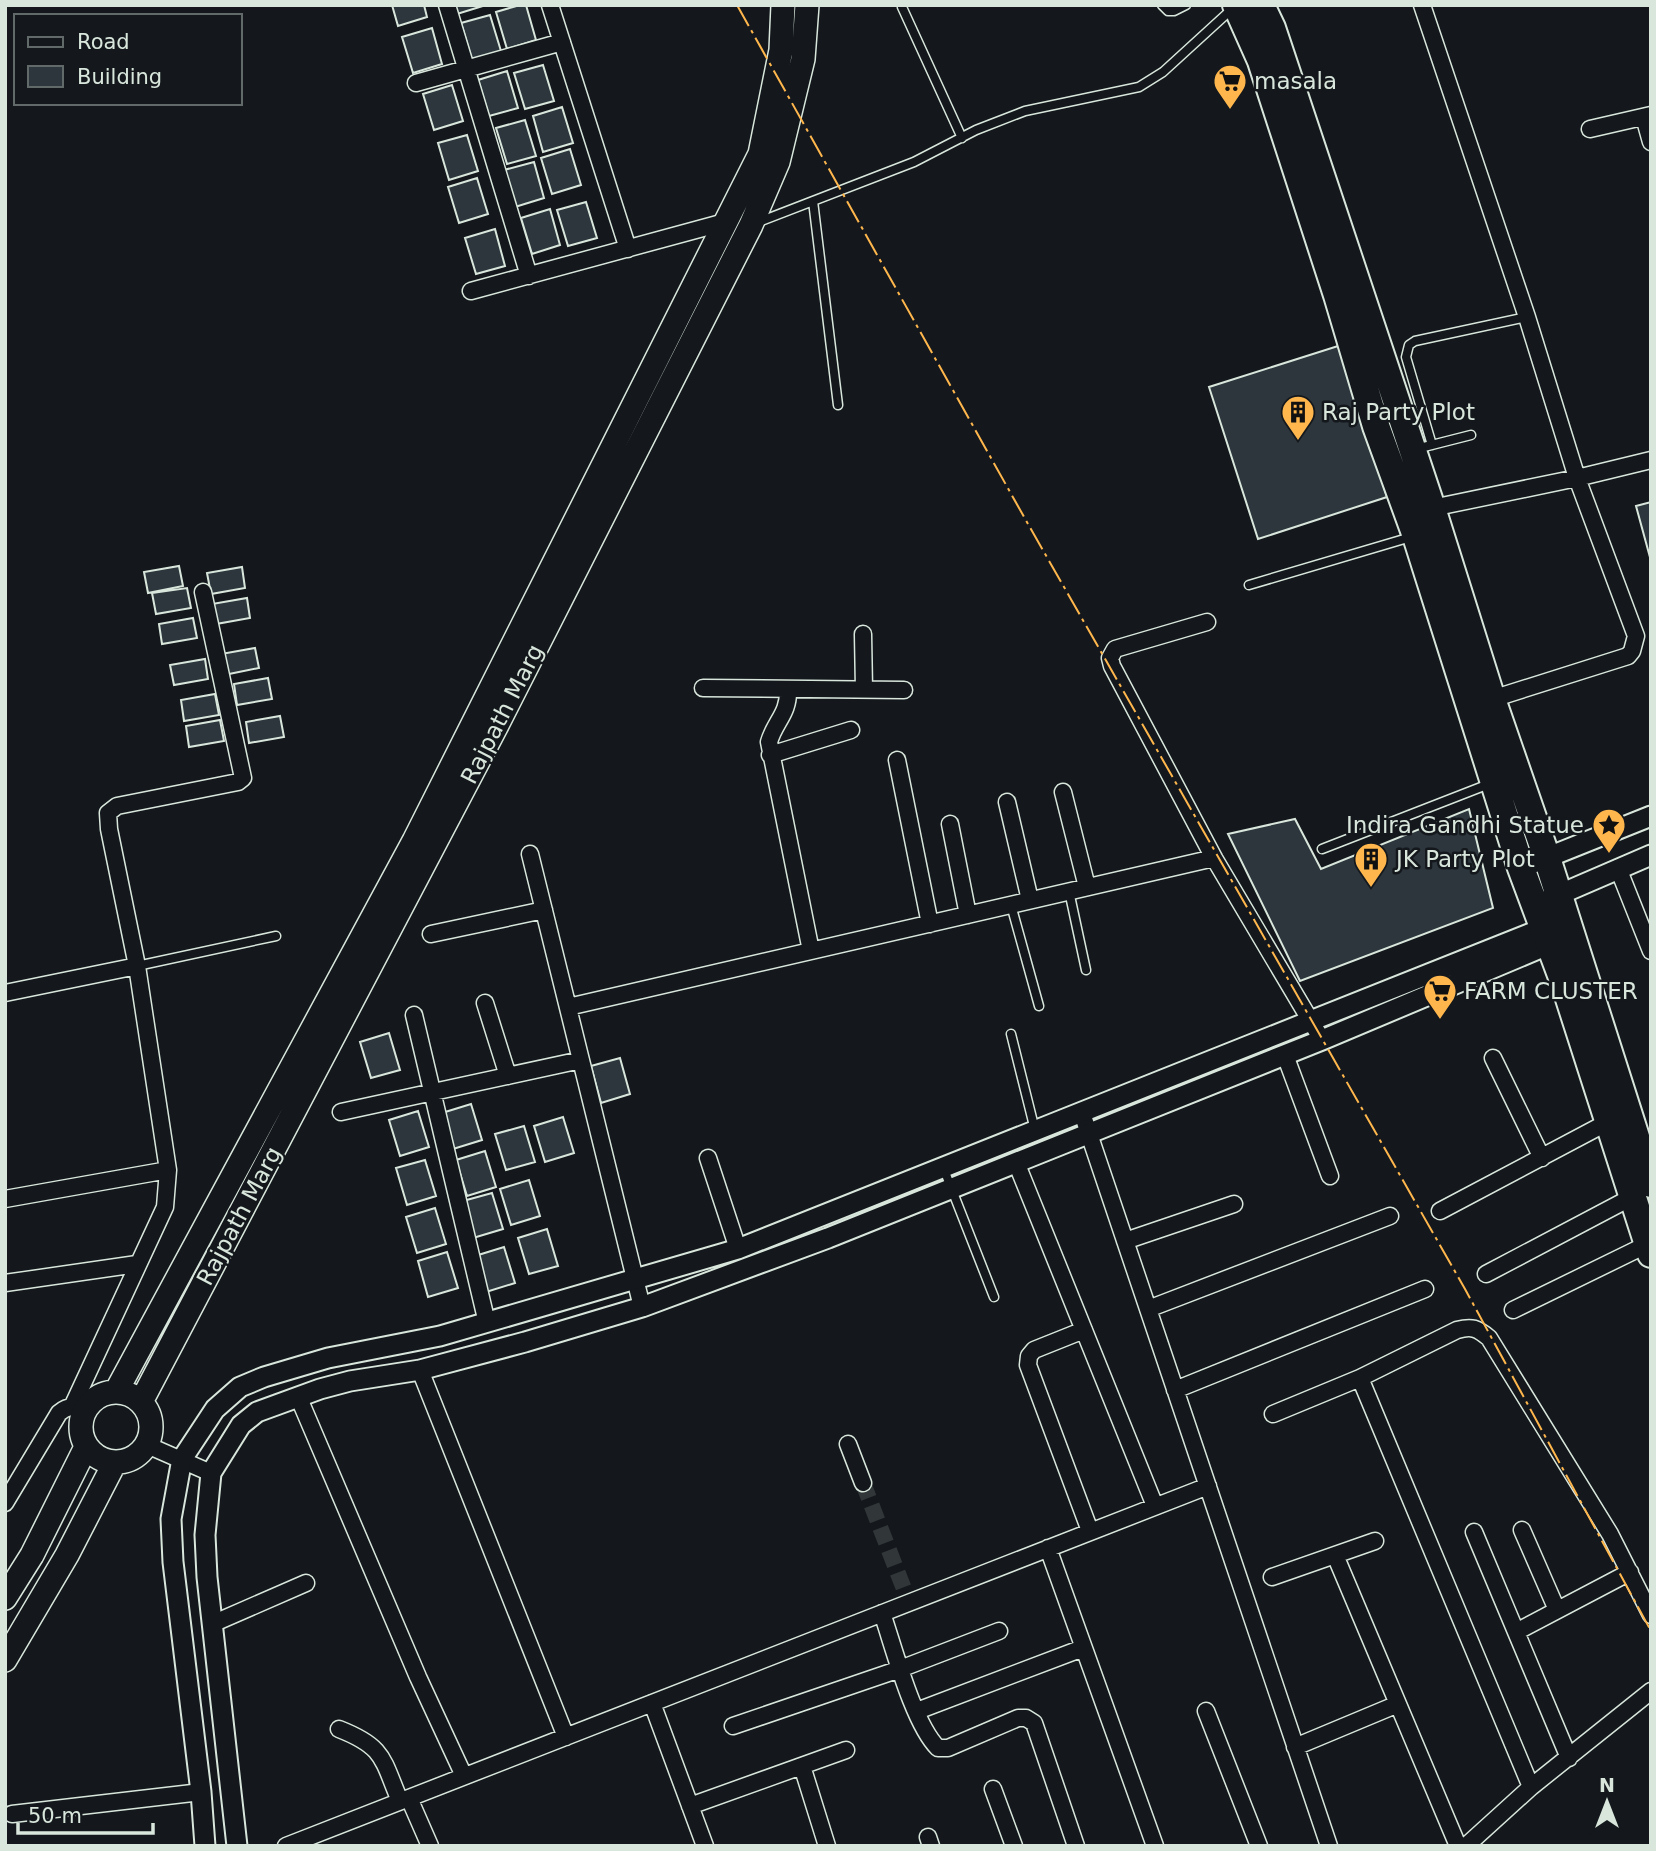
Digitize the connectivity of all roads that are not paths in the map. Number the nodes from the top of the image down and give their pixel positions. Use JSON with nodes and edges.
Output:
{"nodes":[{"id":1,"x":447,"y":5,"type":"edge"},
{"id":2,"x":550,"y":5,"type":"edge"},
{"id":3,"x":783,"y":5,"type":"edge"},
{"id":4,"x":807,"y":5,"type":"edge"},
{"id":5,"x":1162,"y":5,"type":"edge"},
{"id":6,"x":1186,"y":5,"type":"edge"},
{"id":7,"x":1236,"y":5,"type":"edge"},
{"id":8,"x":1261,"y":5,"type":"edge"},
{"id":9,"x":1422,"y":5,"type":"edge"},
{"id":10,"x":902,"y":7,"type":"edge"},
{"id":11,"x":562,"y":42,"type":"junction"},
{"id":12,"x":465,"y":69,"type":"junction"},
{"id":13,"x":416,"y":83,"type":"dead end"},
{"id":14,"x":1648,"y":116,"type":"edge"},
{"id":15,"x":1590,"y":129,"type":"dead end"},
{"id":16,"x":962,"y":138,"type":"junction"},
{"id":17,"x":1651,"y":142,"type":"edge"},
{"id":18,"x":813,"y":201,"type":"junction"},
{"id":19,"x":734,"y":228,"type":"junction"},
{"id":20,"x":628,"y":249,"type":"junction"},
{"id":21,"x":529,"y":276,"type":"junction"},
{"id":22,"x":471,"y":291,"type":"dead end"},
{"id":23,"x":1527,"y":317,"type":"junction"},
{"id":24,"x":838,"y":405,"type":"dead end"},
{"id":25,"x":1471,"y":435,"type":"dead end"},
{"id":26,"x":1422,"y":448,"type":"junction"},
{"id":27,"x":1651,"y":460,"type":"edge"},
{"id":28,"x":1577,"y":478,"type":"junction"},
{"id":29,"x":1432,"y":508,"type":"junction"},
{"id":30,"x":1416,"y":536,"type":"junction"},
{"id":31,"x":1249,"y":586,"type":"dead end"},
{"id":32,"x":203,"y":592,"type":"dead end"},
{"id":33,"x":1207,"y":622,"type":"dead end"},
{"id":34,"x":863,"y":634,"type":"dead end"},
{"id":35,"x":703,"y":688,"type":"dead end"},
{"id":36,"x":788,"y":689,"type":"junction"},
{"id":37,"x":864,"y":690,"type":"junction"},
{"id":38,"x":904,"y":690,"type":"dead end"},
{"id":39,"x":1492,"y":699,"type":"junction"},
{"id":40,"x":851,"y":730,"type":"dead end"},
{"id":41,"x":771,"y":755,"type":"junction"},
{"id":42,"x":897,"y":760,"type":"dead end"},
{"id":43,"x":1494,"y":782,"type":"junction"},
{"id":44,"x":1063,"y":792,"type":"dead end"},
{"id":45,"x":1007,"y":802,"type":"dead end"},
{"id":46,"x":1651,"y":816,"type":"edge"},
{"id":47,"x":950,"y":824,"type":"dead end"},
{"id":48,"x":1322,"y":849,"type":"dead end"},
{"id":49,"x":530,"y":854,"type":"dead end"},
{"id":50,"x":1651,"y":855,"type":"edge"},
{"id":51,"x":1214,"y":858,"type":"junction"},
{"id":52,"x":1546,"y":858,"type":"junction"},
{"id":53,"x":1521,"y":868,"type":"junction"},
{"id":54,"x":1618,"y":868,"type":"junction"},
{"id":55,"x":1087,"y":887,"type":"junction"},
{"id":56,"x":1069,"y":891,"type":"junction"},
{"id":57,"x":1030,"y":900,"type":"junction"},
{"id":58,"x":1011,"y":905,"type":"junction"},
{"id":59,"x":544,"y":911,"type":"junction"},
{"id":60,"x":968,"y":915,"type":"junction"},
{"id":61,"x":1546,"y":918,"type":"junction"},
{"id":62,"x":930,"y":924,"type":"junction"},
{"id":63,"x":431,"y":934,"type":"dead end"},
{"id":64,"x":276,"y":936,"type":"dead end"},
{"id":65,"x":811,"y":951,"type":"junction"},
{"id":66,"x":1651,"y":951,"type":"edge"},
{"id":67,"x":137,"y":966,"type":"junction"},
{"id":68,"x":1086,"y":970,"type":"dead end"},
{"id":69,"x":5,"y":993,"type":"edge"},
{"id":70,"x":485,"y":1003,"type":"dead end"},
{"id":71,"x":1039,"y":1006,"type":"dead end"},
{"id":72,"x":568,"y":1007,"type":"junction"},
{"id":73,"x":414,"y":1015,"type":"dead end"},
{"id":74,"x":1310,"y":1021,"type":"junction"},
{"id":75,"x":1011,"y":1034,"type":"dead end"},
{"id":76,"x":1322,"y":1040,"type":"junction"},
{"id":77,"x":1285,"y":1055,"type":"junction"},
{"id":78,"x":1493,"y":1058,"type":"dead end"},
{"id":79,"x":581,"y":1060,"type":"junction"},
{"id":80,"x":508,"y":1076,"type":"junction"},
{"id":81,"x":432,"y":1092,"type":"junction"},
{"id":82,"x":341,"y":1112,"type":"dead end"},
{"id":83,"x":1085,"y":1122,"type":"junction"},
{"id":84,"x":1608,"y":1122,"type":"junction"},
{"id":85,"x":1036,"y":1131,"type":"junction"},
{"id":86,"x":708,"y":1158,"type":"dead end"},
{"id":87,"x":1542,"y":1158,"type":"junction"},
{"id":88,"x":1016,"y":1162,"type":"junction"},
{"id":89,"x":943,"y":1167,"type":"junction"},
{"id":90,"x":169,"y":1170,"type":"junction"},
{"id":91,"x":1330,"y":1176,"type":"dead end"},
{"id":92,"x":952,"y":1188,"type":"junction"},
{"id":93,"x":1641,"y":1191,"type":"edge"},
{"id":94,"x":5,"y":1199,"type":"edge"},
{"id":95,"x":1234,"y":1204,"type":"dead end"},
{"id":96,"x":1440,"y":1211,"type":"dead end"},
{"id":97,"x":1390,"y":1216,"type":"dead end"},
{"id":98,"x":1125,"y":1241,"type":"junction"},
{"id":99,"x":738,"y":1249,"type":"junction"},
{"id":100,"x":1649,"y":1249,"type":"edge"},
{"id":101,"x":137,"y":1264,"type":"junction"},
{"id":102,"x":1486,"y":1274,"type":"dead end"},
{"id":103,"x":634,"y":1279,"type":"junction"},
{"id":104,"x":5,"y":1283,"type":"edge"},
{"id":105,"x":1425,"y":1289,"type":"dead end"},
{"id":106,"x":994,"y":1297,"type":"dead end"},
{"id":107,"x":642,"y":1307,"type":"junction"},
{"id":108,"x":1148,"y":1309,"type":"junction"},
{"id":109,"x":1513,"y":1310,"type":"dead end"},
{"id":110,"x":487,"y":1323,"type":"junction"},
{"id":111,"x":1084,"y":1330,"type":"junction"},
{"id":112,"x":419,"y":1370,"type":"junction"},
{"id":113,"x":1360,"y":1378,"type":"junction"},
{"id":114,"x":1175,"y":1390,"type":"junction"},
{"id":115,"x":117,"y":1391,"type":"junction"},
{"id":116,"x":298,"y":1396,"type":"junction"},
{"id":117,"x":141,"y":1402,"type":"junction"},
{"id":118,"x":78,"y":1408,"type":"junction"},
{"id":119,"x":1273,"y":1414,"type":"dead end"},
{"id":120,"x":848,"y":1444,"type":"dead end"},
{"id":121,"x":147,"y":1446,"type":"junction"},
{"id":122,"x":86,"y":1447,"type":"junction"},
{"id":123,"x":182,"y":1459,"type":"junction"},
{"id":124,"x":115,"y":1462,"type":"junction"},
{"id":125,"x":211,"y":1473,"type":"junction"},
{"id":126,"x":863,"y":1483,"type":"tunnel mouth"},
{"id":127,"x":1208,"y":1486,"type":"junction"},
{"id":128,"x":5,"y":1503,"type":"edge"},
{"id":129,"x":1155,"y":1506,"type":"junction"},
{"id":130,"x":1522,"y":1530,"type":"dead end"},
{"id":131,"x":1090,"y":1531,"type":"junction"},
{"id":132,"x":1474,"y":1532,"type":"dead end"},
{"id":133,"x":1375,"y":1541,"type":"dead end"},
{"id":134,"x":1048,"y":1548,"type":"junction"},
{"id":135,"x":1335,"y":1555,"type":"junction"},
{"id":136,"x":1630,"y":1572,"type":"junction"},
{"id":137,"x":1272,"y":1577,"type":"dead end"},
{"id":138,"x":306,"y":1583,"type":"dead end"},
{"id":139,"x":5,"y":1598,"type":"edge"},
{"id":140,"x":1557,"y":1610,"type":"junction"},
{"id":141,"x":882,"y":1613,"type":"junction"},
{"id":142,"x":1651,"y":1615,"type":"edge"},
{"id":143,"x":212,"y":1624,"type":"junction"},
{"id":144,"x":999,"y":1631,"type":"dead end"},
{"id":145,"x":1516,"y":1632,"type":"junction"},
{"id":146,"x":1083,"y":1648,"type":"junction"},
{"id":147,"x":5,"y":1660,"type":"edge"},
{"id":148,"x":900,"y":1669,"type":"junction"},
{"id":149,"x":1651,"y":1691,"type":"edge"},
{"id":150,"x":652,"y":1703,"type":"junction"},
{"id":151,"x":1398,"y":1704,"type":"junction"},
{"id":152,"x":917,"y":1711,"type":"junction"},
{"id":153,"x":1206,"y":1711,"type":"dead end"},
{"id":154,"x":733,"y":1726,"type":"dead end"},
{"id":155,"x":339,"y":1729,"type":"dead end"},
{"id":156,"x":566,"y":1737,"type":"junction"},
{"id":157,"x":1296,"y":1747,"type":"junction"},
{"id":158,"x":846,"y":1750,"type":"dead end"},
{"id":159,"x":1569,"y":1758,"type":"junction"},
{"id":160,"x":802,"y":1766,"type":"junction"},
{"id":161,"x":464,"y":1776,"type":"junction"},
{"id":162,"x":1531,"y":1787,"type":"junction"},
{"id":163,"x":993,"y":1789,"type":"dead end"},
{"id":164,"x":201,"y":1791,"type":"junction"},
{"id":165,"x":404,"y":1800,"type":"junction"},
{"id":166,"x":690,"y":1806,"type":"junction"},
{"id":167,"x":12,"y":1814,"type":"dead end"},
{"id":168,"x":205,"y":1846,"type":"edge"},
{"id":169,"x":237,"y":1846,"type":"edge"},
{"id":170,"x":286,"y":1846,"type":"edge"},
{"id":171,"x":430,"y":1846,"type":"edge"},
{"id":172,"x":705,"y":1846,"type":"edge"},
{"id":173,"x":827,"y":1846,"type":"edge"},
{"id":174,"x":1014,"y":1846,"type":"edge"},
{"id":175,"x":1076,"y":1846,"type":"edge"},
{"id":176,"x":1155,"y":1846,"type":"edge"},
{"id":177,"x":1259,"y":1846,"type":"edge"},
{"id":178,"x":1329,"y":1846,"type":"edge"},
{"id":179,"x":1458,"y":1846,"type":"edge"},
{"id":180,"x":1466,"y":1846,"type":"edge"}],
"edges":[{"from":1,"to":12,"type":"street"},
{"from":2,"to":11,"type":"street"},
{"from":3,"to":19,"type":"main road","name":"Rajpath Marg"},
{"from":4,"to":19,"type":"main road","name":"Rajpath Marg"},
{"from":5,"to":6,"type":"lane"},
{"from":7,"to":16,"type":"lane"},
{"from":7,"to":30,"type":"main road"},
{"from":8,"to":26,"type":"main road"},
{"from":9,"to":23,"type":"street"},
{"from":10,"to":16,"type":"lane"},
{"from":11,"to":12,"type":"street"},
{"from":11,"to":20,"type":"street"},
{"from":12,"to":13,"type":"street"},
{"from":12,"to":21,"type":"street"},
{"from":14,"to":15,"type":"street"},
{"from":14,"to":17,"type":"street"},
{"from":16,"to":18,"type":"lane"},
{"from":18,"to":19,"type":"lane"},
{"from":18,"to":24,"type":"lane"},
{"from":19,"to":20,"type":"street"},
{"from":19,"to":115,"type":"main road","name":"Rajpath Marg"},
{"from":19,"to":117,"type":"main road","name":"Rajpath Marg"},
{"from":20,"to":21,"type":"street"},
{"from":21,"to":22,"type":"street"},
{"from":23,"to":26,"type":"lane"},
{"from":23,"to":28,"type":"street"},
{"from":25,"to":26,"type":"lane"},
{"from":26,"to":29,"type":"main road"},
{"from":27,"to":28,"type":"street"},
{"from":28,"to":29,"type":"street"},
{"from":28,"to":39,"type":"street"},
{"from":29,"to":39,"type":"main road"},
{"from":30,"to":31,"type":"lane"},
{"from":30,"to":43,"type":"main road"},
{"from":32,"to":67,"type":"street"},
{"from":33,"to":51,"type":"street"},
{"from":34,"to":37,"type":"street"},
{"from":35,"to":36,"type":"street"},
{"from":36,"to":37,"type":"street"},
{"from":36,"to":41,"type":"street"},
{"from":37,"to":38,"type":"street"},
{"from":39,"to":52,"type":"main road"},
{"from":40,"to":41,"type":"street"},
{"from":41,"to":65,"type":"street"},
{"from":42,"to":62,"type":"street"},
{"from":43,"to":48,"type":"lane"},
{"from":43,"to":53,"type":"main road"},
{"from":44,"to":55,"type":"street"},
{"from":45,"to":57,"type":"street"},
{"from":46,"to":52,"type":"street"},
{"from":47,"to":60,"type":"street"},
{"from":49,"to":59,"type":"street"},
{"from":50,"to":54,"type":"street"},
{"from":51,"to":55,"type":"street"},
{"from":51,"to":74,"type":"street"},
{"from":52,"to":53,"type":"street"},
{"from":52,"to":61,"type":"main road"},
{"from":53,"to":61,"type":"main road"},
{"from":54,"to":61,"type":"street"},
{"from":54,"to":66,"type":"street"},
{"from":55,"to":56,"type":"street"},
{"from":56,"to":57,"type":"street"},
{"from":56,"to":68,"type":"lane"},
{"from":57,"to":58,"type":"street"},
{"from":58,"to":60,"type":"street"},
{"from":58,"to":71,"type":"lane"},
{"from":59,"to":63,"type":"street"},
{"from":59,"to":72,"type":"street"},
{"from":60,"to":62,"type":"street"},
{"from":61,"to":74,"type":"street"},
{"from":61,"to":76,"type":"street"},
{"from":61,"to":84,"type":"main road"},
{"from":61,"to":93,"type":"main road"},
{"from":62,"to":65,"type":"street"},
{"from":64,"to":67,"type":"lane"},
{"from":65,"to":72,"type":"street"},
{"from":67,"to":69,"type":"street"},
{"from":67,"to":90,"type":"street"},
{"from":70,"to":80,"type":"street"},
{"from":72,"to":79,"type":"street"},
{"from":73,"to":81,"type":"street"},
{"from":74,"to":76,"type":"street"},
{"from":74,"to":83,"type":"street"},
{"from":75,"to":85,"type":"lane"},
{"from":76,"to":77,"type":"street"},
{"from":77,"to":83,"type":"street"},
{"from":77,"to":91,"type":"street"},
{"from":78,"to":87,"type":"street"},
{"from":79,"to":80,"type":"street"},
{"from":79,"to":103,"type":"street"},
{"from":80,"to":81,"type":"street"},
{"from":81,"to":82,"type":"street"},
{"from":81,"to":110,"type":"street"},
{"from":83,"to":85,"type":"street"},
{"from":83,"to":88,"type":"street"},
{"from":83,"to":98,"type":"street"},
{"from":84,"to":87,"type":"street"},
{"from":84,"to":93,"type":"main road"},
{"from":85,"to":89,"type":"street"},
{"from":86,"to":99,"type":"street"},
{"from":87,"to":96,"type":"street"},
{"from":88,"to":92,"type":"street"},
{"from":88,"to":111,"type":"street"},
{"from":89,"to":92,"type":"lane"},
{"from":89,"to":99,"type":"street"},
{"from":90,"to":94,"type":"street"},
{"from":90,"to":101,"type":"street"},
{"from":92,"to":106,"type":"lane"},
{"from":92,"to":107,"type":"street"},
{"from":93,"to":100,"type":"main road"},
{"from":93,"to":102,"type":"street"},
{"from":95,"to":98,"type":"street"},
{"from":97,"to":108,"type":"street"},
{"from":98,"to":108,"type":"street"},
{"from":99,"to":103,"type":"street"},
{"from":100,"to":109,"type":"street"},
{"from":101,"to":104,"type":"street"},
{"from":101,"to":118,"type":"street"},
{"from":103,"to":107,"type":"street"},
{"from":103,"to":110,"type":"street"},
{"from":105,"to":114,"type":"street"},
{"from":107,"to":112,"type":"street"},
{"from":108,"to":114,"type":"street"},
{"from":110,"to":123,"type":"street"},
{"from":111,"to":129,"type":"street"},
{"from":111,"to":131,"type":"street"},
{"from":112,"to":116,"type":"street"},
{"from":112,"to":156,"type":"street"},
{"from":113,"to":119,"type":"street"},
{"from":113,"to":136,"type":"street"},
{"from":113,"to":162,"type":"street"},
{"from":114,"to":127,"type":"street"},
{"from":115,"to":117,"type":"main road"},
{"from":115,"to":118,"type":"main road"},
{"from":116,"to":125,"type":"street"},
{"from":116,"to":161,"type":"street"},
{"from":117,"to":121,"type":"main road"},
{"from":118,"to":122,"type":"main road"},
{"from":118,"to":128,"type":"street"},
{"from":120,"to":126,"type":"street"},
{"from":121,"to":123,"type":"street"},
{"from":121,"to":124,"type":"main road"},
{"from":122,"to":124,"type":"main road"},
{"from":122,"to":139,"type":"main road"},
{"from":123,"to":125,"type":"street"},
{"from":123,"to":164,"type":"street"},
{"from":124,"to":147,"type":"main road"},
{"from":125,"to":143,"type":"street"},
{"from":127,"to":129,"type":"street"},
{"from":127,"to":157,"type":"street"},
{"from":129,"to":131,"type":"street"},
{"from":130,"to":140,"type":"street"},
{"from":131,"to":134,"type":"street"},
{"from":132,"to":145,"type":"street"},
{"from":133,"to":135,"type":"street"},
{"from":134,"to":141,"type":"street"},
{"from":134,"to":146,"type":"street"},
{"from":135,"to":137,"type":"street"},
{"from":135,"to":151,"type":"street"},
{"from":136,"to":140,"type":"street"},
{"from":136,"to":142,"type":"street"},
{"from":138,"to":143,"type":"street"},
{"from":140,"to":145,"type":"street"},
{"from":141,"to":148,"type":"street"},
{"from":141,"to":150,"type":"street"},
{"from":143,"to":169,"type":"street"},
{"from":144,"to":148,"type":"street"},
{"from":145,"to":159,"type":"street"},
{"from":146,"to":152,"type":"street"},
{"from":146,"to":176,"type":"street"},
{"from":148,"to":152,"type":"street"},
{"from":148,"to":154,"type":"street"},
{"from":149,"to":159,"type":"street"},
{"from":150,"to":156,"type":"street"},
{"from":150,"to":166,"type":"street"},
{"from":151,"to":157,"type":"street"},
{"from":151,"to":179,"type":"street"},
{"from":152,"to":175,"type":"street"},
{"from":153,"to":177,"type":"street"},
{"from":155,"to":165,"type":"street"},
{"from":156,"to":161,"type":"street"},
{"from":157,"to":178,"type":"street"},
{"from":158,"to":160,"type":"street"},
{"from":159,"to":162,"type":"street"},
{"from":160,"to":166,"type":"street"},
{"from":160,"to":173,"type":"street"},
{"from":161,"to":165,"type":"street"},
{"from":162,"to":180,"type":"street"},
{"from":163,"to":174,"type":"street"},
{"from":164,"to":167,"type":"street"},
{"from":164,"to":168,"type":"street"},
{"from":165,"to":170,"type":"street"},
{"from":165,"to":171,"type":"street"},
{"from":166,"to":172,"type":"street"}]}
